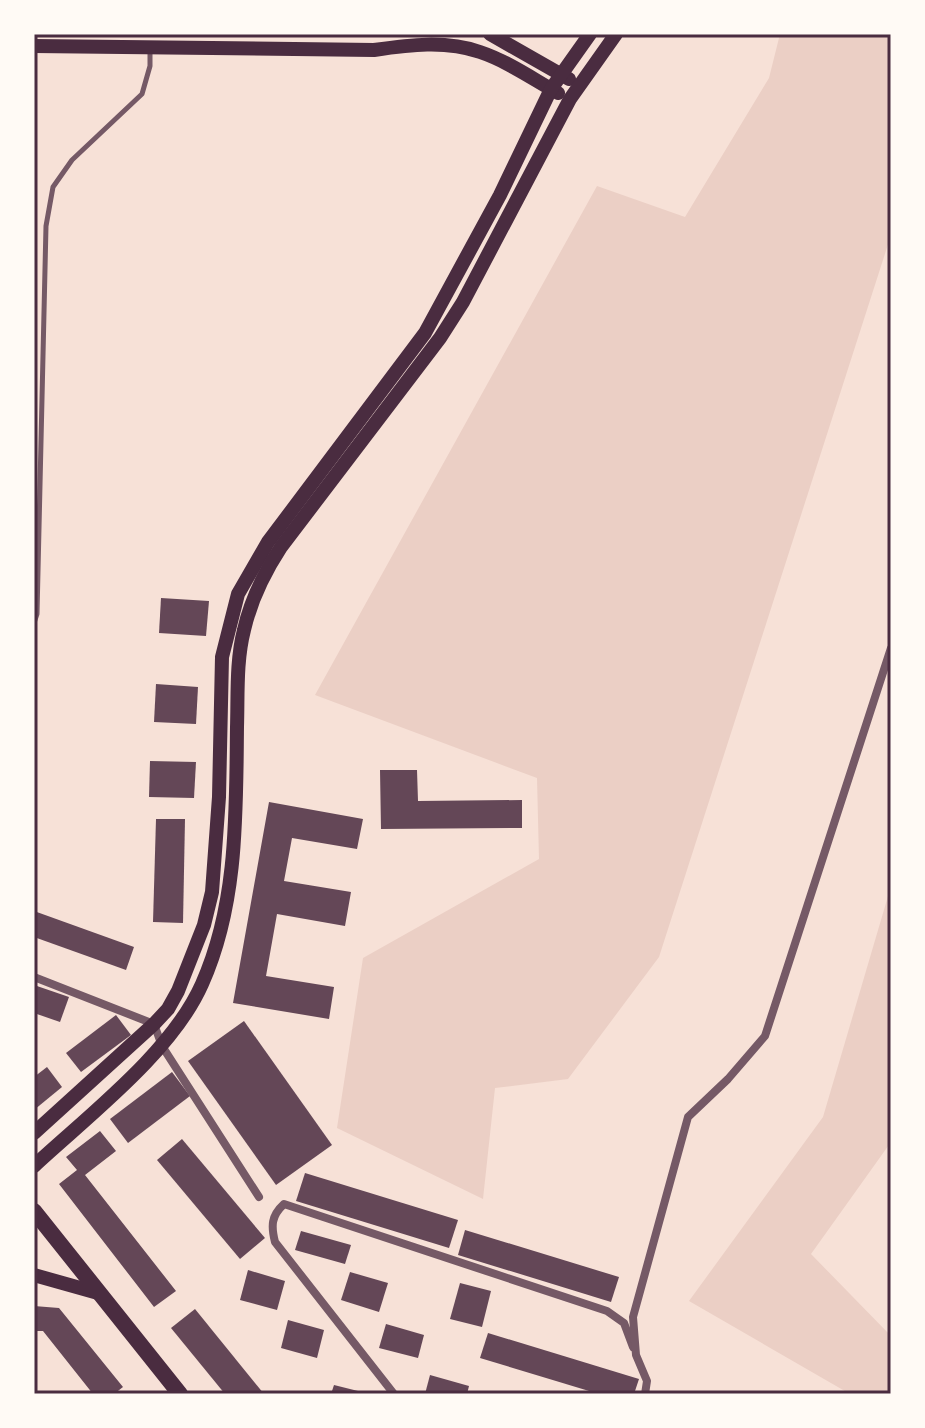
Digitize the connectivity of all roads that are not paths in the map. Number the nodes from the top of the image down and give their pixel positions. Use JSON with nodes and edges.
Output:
{"nodes":[{"id":1,"x":444,"y":34,"type":"edge"},
{"id":2,"x":490,"y":34,"type":"edge"},
{"id":3,"x":574,"y":34,"type":"edge"},
{"id":4,"x":590,"y":34,"type":"edge"},
{"id":5,"x":616,"y":34,"type":"edge"},
{"id":6,"x":417,"y":44,"type":"junction"},
{"id":7,"x":34,"y":46,"type":"edge"},
{"id":8,"x":150,"y":47,"type":"junction"},
{"id":9,"x":572,"y":59,"type":"junction"},
{"id":10,"x":561,"y":74,"type":"junction"},
{"id":11,"x":580,"y":85,"type":"junction"},
{"id":12,"x":551,"y":89,"type":"junction"},
{"id":13,"x":570,"y":99,"type":"junction"},
{"id":14,"x":34,"y":623,"type":"edge"},
{"id":15,"x":891,"y":648,"type":"edge"},
{"id":16,"x":34,"y":977,"type":"edge"},
{"id":17,"x":154,"y":1024,"type":"junction"},
{"id":18,"x":162,"y":1046,"type":"junction"},
{"id":19,"x":34,"y":1133,"type":"edge"},
{"id":20,"x":34,"y":1166,"type":"edge"},
{"id":21,"x":259,"y":1197,"type":"dead end"},
{"id":22,"x":34,"y":1211,"type":"edge"},
{"id":23,"x":34,"y":1275,"type":"edge"},
{"id":24,"x":98,"y":1293,"type":"junction"},
{"id":25,"x":636,"y":1355,"type":"junction"},
{"id":26,"x":180,"y":1394,"type":"edge"},
{"id":27,"x":394,"y":1394,"type":"edge"},
{"id":28,"x":645,"y":1394,"type":"edge"}],
"edges":[{"from":1,"to":6,"type":"main road"},
{"from":2,"to":10,"type":"main road"},
{"from":3,"to":9,"type":"main road"},
{"from":4,"to":9,"type":"main road"},
{"from":5,"to":11,"type":"main road"},
{"from":6,"to":8,"type":"main road"},
{"from":6,"to":12,"type":"main road"},
{"from":7,"to":8,"type":"main road"},
{"from":8,"to":14,"type":"lane"},
{"from":9,"to":10,"type":"main road"},
{"from":10,"to":11,"type":"main road"},
{"from":10,"to":12,"type":"main road"},
{"from":11,"to":13,"type":"main road"},
{"from":12,"to":13,"type":"main road"},
{"from":12,"to":17,"type":"main road"},
{"from":13,"to":18,"type":"main road"},
{"from":15,"to":25,"type":"street"},
{"from":16,"to":17,"type":"street"},
{"from":17,"to":18,"type":"street"},
{"from":17,"to":19,"type":"main road"},
{"from":18,"to":20,"type":"main road"},
{"from":18,"to":21,"type":"street"},
{"from":22,"to":24,"type":"main road"},
{"from":23,"to":24,"type":"main road"},
{"from":24,"to":26,"type":"main road"},
{"from":25,"to":27,"type":"street"},
{"from":25,"to":28,"type":"street"}]}
